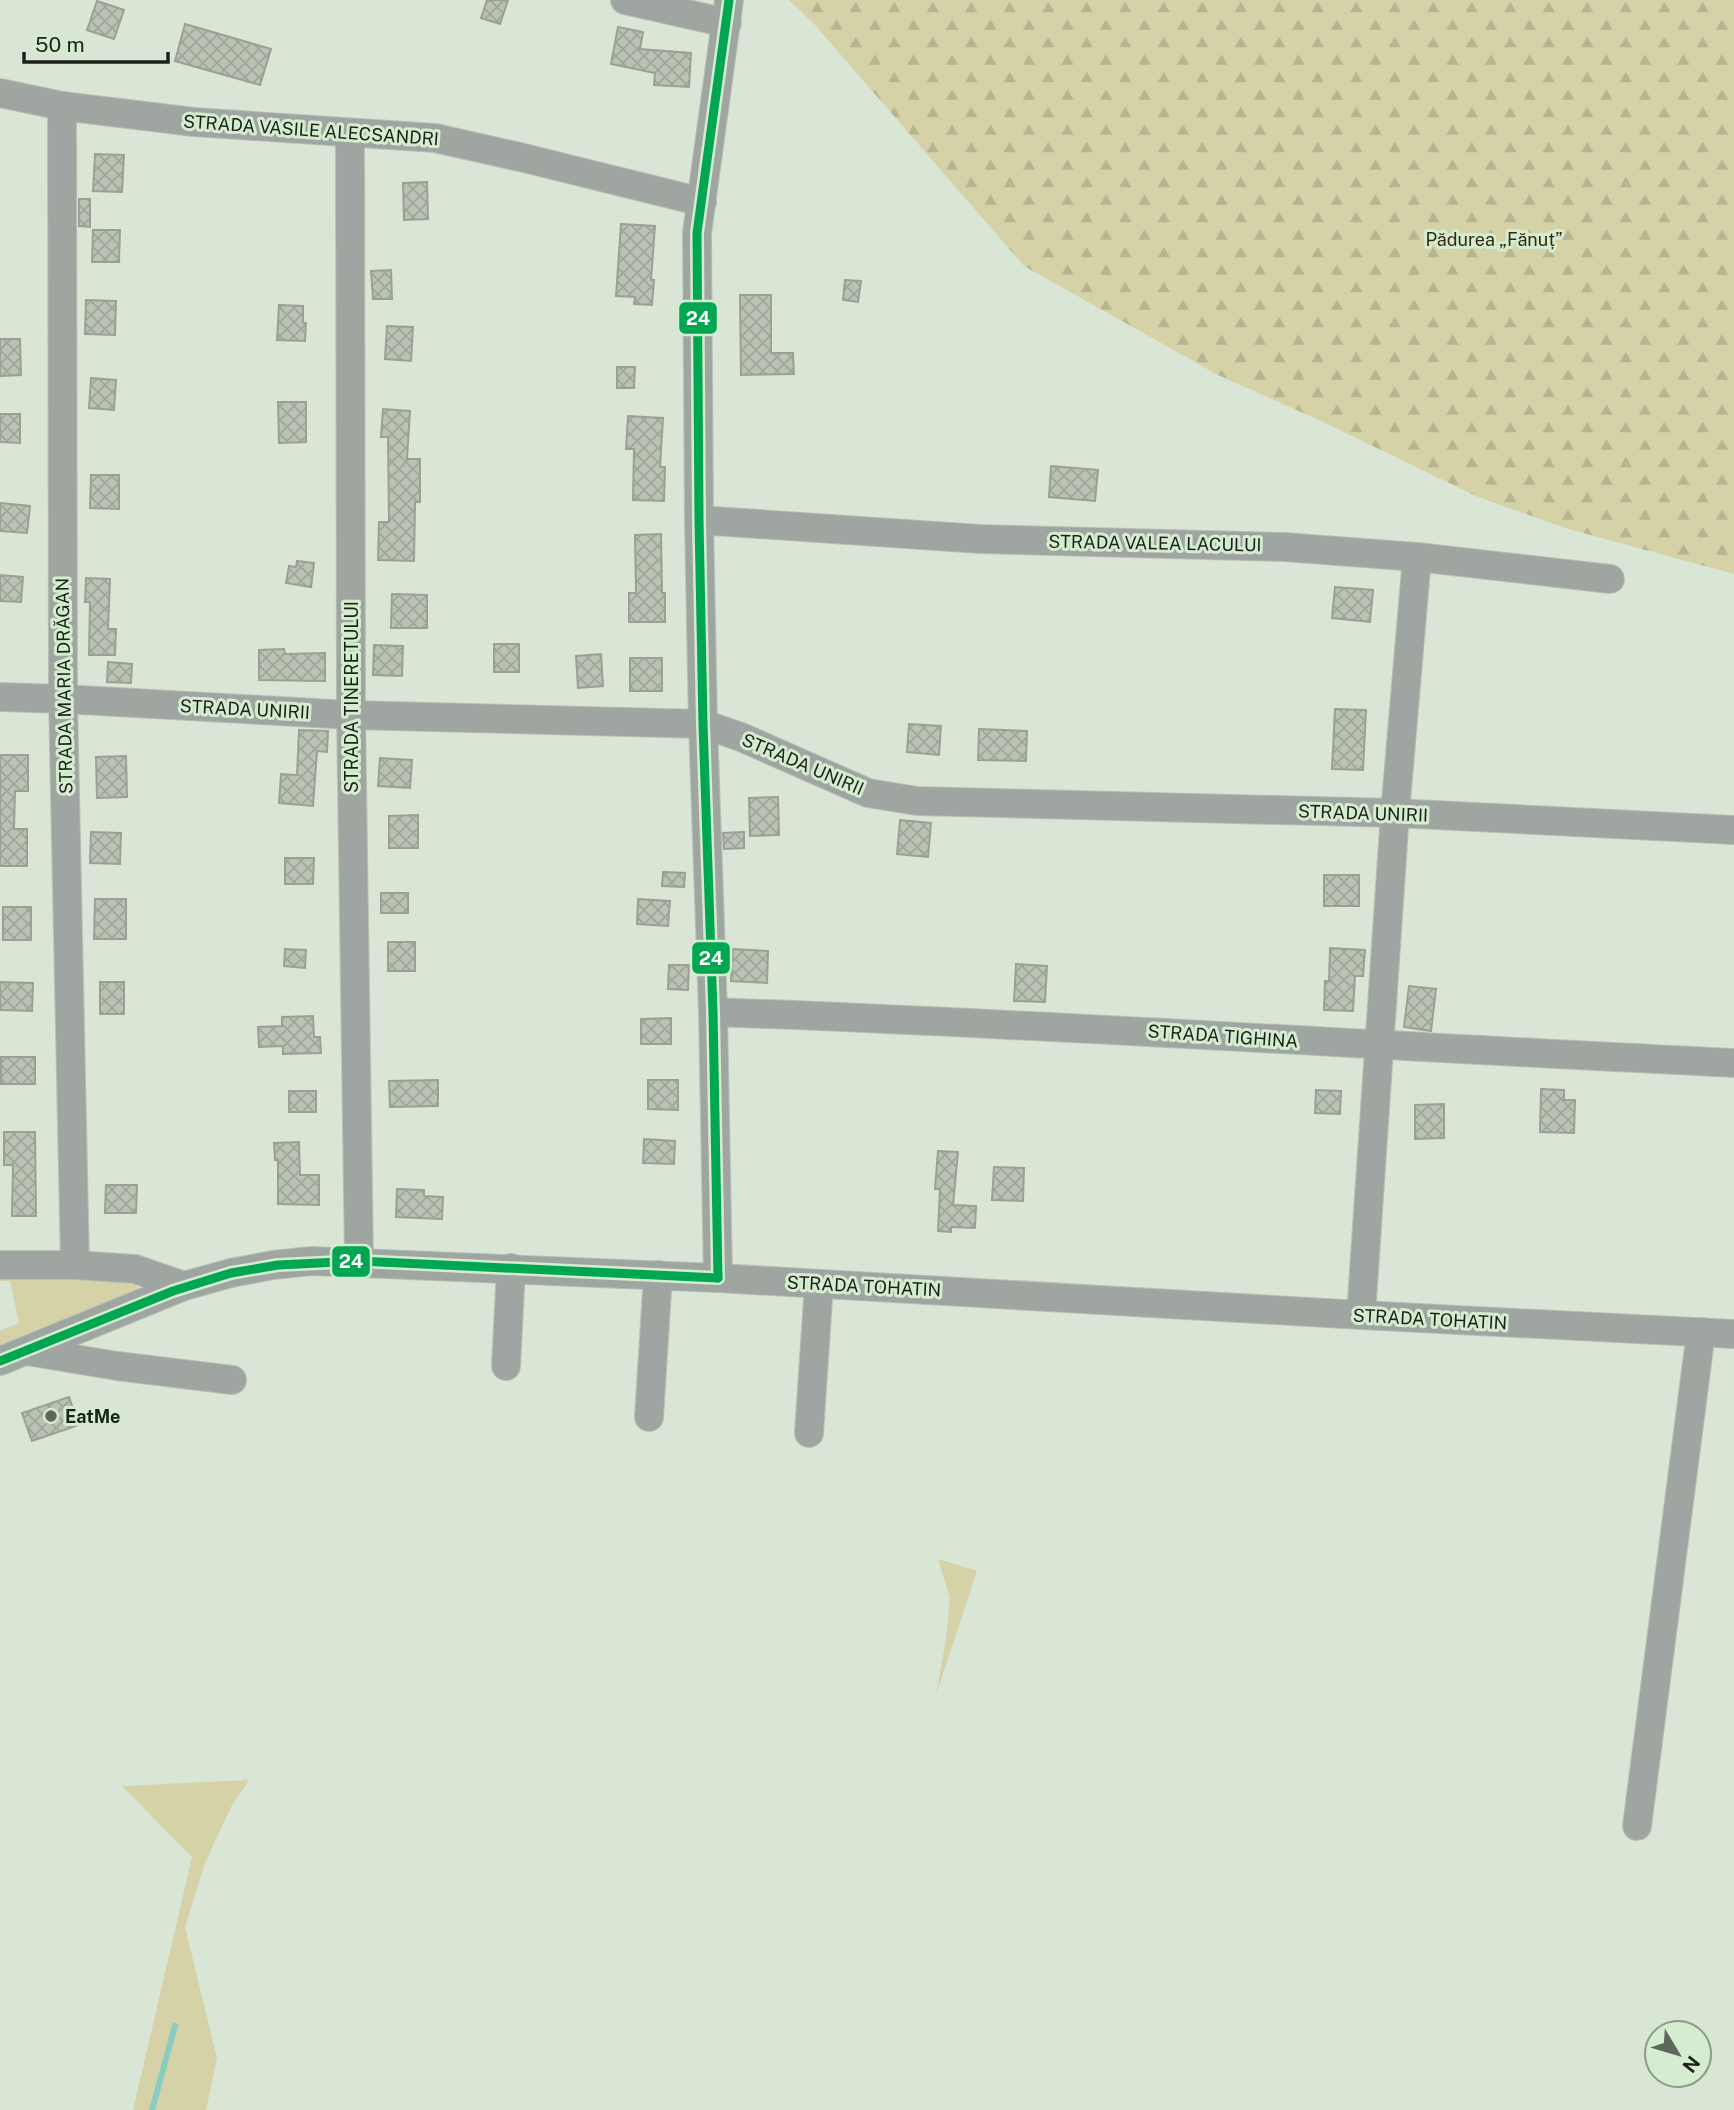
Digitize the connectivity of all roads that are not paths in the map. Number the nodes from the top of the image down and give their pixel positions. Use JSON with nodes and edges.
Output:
{"nodes":[{"id":1,"x":625,"y":0,"type":"edge"},
{"id":2,"x":728,"y":11,"type":"edge"},
{"id":3,"x":0,"y":93,"type":"edge"},
{"id":4,"x":62,"y":106,"type":"junction"},
{"id":5,"x":350,"y":133,"type":"junction"},
{"id":6,"x":702,"y":202,"type":"junction"},
{"id":7,"x":699,"y":520,"type":"junction"},
{"id":8,"x":1417,"y":556,"type":"junction"},
{"id":9,"x":1610,"y":579,"type":"dead end"},
{"id":10,"x":0,"y":697,"type":"edge"},
{"id":11,"x":63,"y":699,"type":"junction"},
{"id":12,"x":351,"y":715,"type":"junction"},
{"id":13,"x":703,"y":724,"type":"junction"},
{"id":14,"x":1395,"y":813,"type":"junction"},
{"id":15,"x":1734,"y":830,"type":"edge"},
{"id":16,"x":713,"y":1012,"type":"junction"},
{"id":17,"x":1380,"y":1046,"type":"junction"},
{"id":18,"x":1734,"y":1063,"type":"edge"},
{"id":19,"x":359,"y":1261,"type":"junction"},
{"id":20,"x":0,"y":1265,"type":"edge"},
{"id":21,"x":75,"y":1265,"type":"junction"},
{"id":22,"x":511,"y":1268,"type":"junction"},
{"id":23,"x":658,"y":1275,"type":"junction"},
{"id":24,"x":718,"y":1278,"type":"junction"},
{"id":25,"x":819,"y":1284,"type":"junction"},
{"id":26,"x":184,"y":1286,"type":"junction"},
{"id":27,"x":1361,"y":1315,"type":"junction"},
{"id":28,"x":1701,"y":1332,"type":"junction"},
{"id":29,"x":1734,"y":1334,"type":"edge"},
{"id":30,"x":13,"y":1356,"type":"edge"},
{"id":31,"x":506,"y":1366,"type":"dead end"},
{"id":32,"x":232,"y":1380,"type":"dead end"},
{"id":33,"x":649,"y":1417,"type":"dead end"},
{"id":34,"x":809,"y":1433,"type":"dead end"},
{"id":35,"x":1637,"y":1826,"type":"dead end"}],
"edges":[{"from":1,"to":2,"type":"street"},
{"from":2,"to":6,"type":"street"},
{"from":3,"to":4,"type":"street","name":"STRADA VASILE ALECSANDRI"},
{"from":4,"to":5,"type":"street","name":"STRADA VASILE ALECSANDRI"},
{"from":4,"to":11,"type":"street","name":"STRADA MARIA DRĂGAN"},
{"from":5,"to":6,"type":"street","name":"STRADA VASILE ALECSANDRI"},
{"from":5,"to":12,"type":"street","name":"STRADA TINERETULUI"},
{"from":6,"to":7,"type":"street"},
{"from":7,"to":8,"type":"street","name":"STRADA VALEA LACULUI"},
{"from":7,"to":13,"type":"street"},
{"from":8,"to":9,"type":"street","name":"STRADA VALEA LACULUI"},
{"from":8,"to":14,"type":"street"},
{"from":10,"to":11,"type":"street","name":"STRADA UNIRII"},
{"from":11,"to":12,"type":"street","name":"STRADA UNIRII"},
{"from":11,"to":21,"type":"street","name":"STRADA MARIA DRĂGAN"},
{"from":12,"to":13,"type":"street","name":"STRADA UNIRII"},
{"from":12,"to":19,"type":"street","name":"STRADA TINERETULUI"},
{"from":13,"to":14,"type":"street","name":"STRADA UNIRII"},
{"from":13,"to":16,"type":"street"},
{"from":14,"to":15,"type":"street","name":"STRADA UNIRII"},
{"from":14,"to":17,"type":"street"},
{"from":16,"to":17,"type":"street","name":"STRADA TIGHINA"},
{"from":16,"to":24,"type":"street"},
{"from":17,"to":18,"type":"street","name":"STRADA TIGHINA"},
{"from":17,"to":27,"type":"street"},
{"from":19,"to":22,"type":"street","name":"STRADA TOHATIN"},
{"from":19,"to":26,"type":"street","name":"STRADA TOHATIN"},
{"from":20,"to":21,"type":"street"},
{"from":21,"to":26,"type":"street"},
{"from":22,"to":23,"type":"street","name":"STRADA TOHATIN"},
{"from":22,"to":31,"type":"street"},
{"from":23,"to":24,"type":"street","name":"STRADA TOHATIN"},
{"from":23,"to":33,"type":"street"},
{"from":24,"to":25,"type":"street","name":"STRADA TOHATIN"},
{"from":25,"to":27,"type":"street","name":"STRADA TOHATIN"},
{"from":25,"to":34,"type":"street"},
{"from":26,"to":30,"type":"street","name":"STRADA TOHATIN"},
{"from":27,"to":28,"type":"street","name":"STRADA TOHATIN"},
{"from":28,"to":29,"type":"street","name":"STRADA TOHATIN"},
{"from":28,"to":35,"type":"street"},
{"from":30,"to":32,"type":"street"}]}
